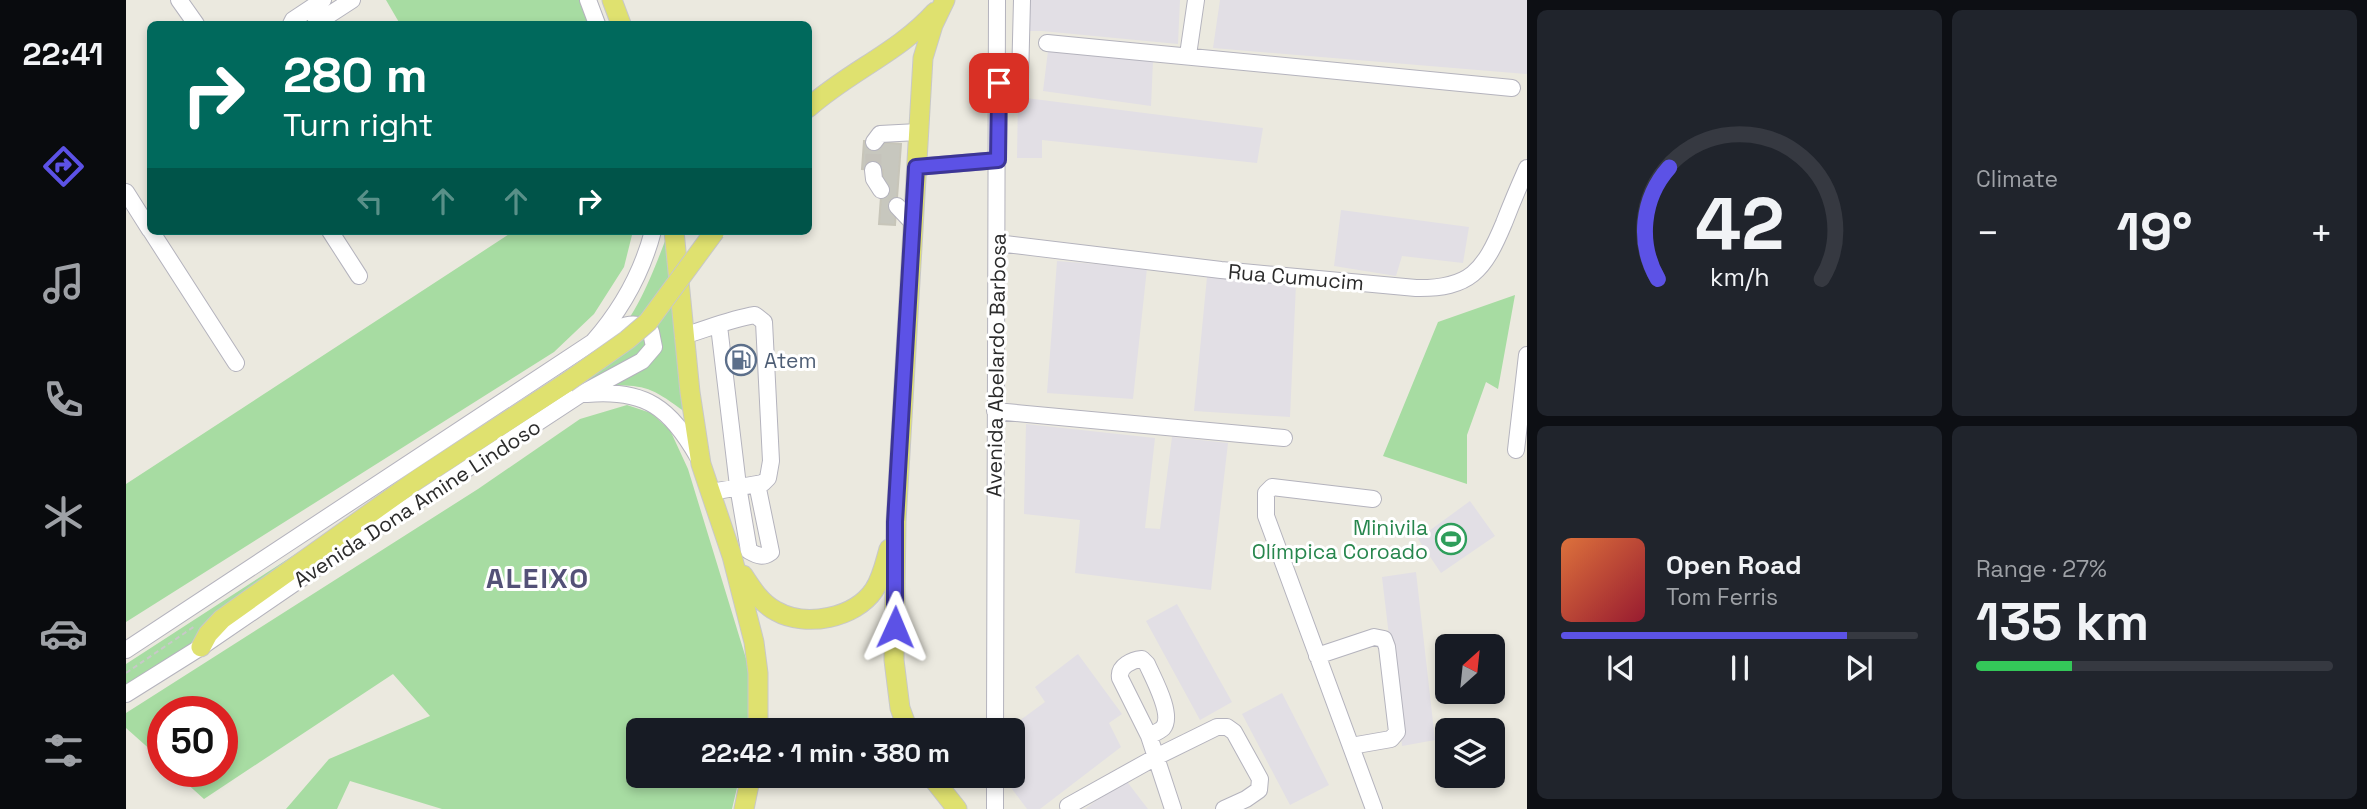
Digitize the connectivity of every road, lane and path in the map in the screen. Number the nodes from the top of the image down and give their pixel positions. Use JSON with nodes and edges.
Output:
{"nodes":[{"id":1,"x":179,"y":0,"type":"edge"},
{"id":2,"x":323,"y":0,"type":"edge"},
{"id":3,"x":352,"y":0,"type":"edge"},
{"id":4,"x":588,"y":0,"type":"edge"},
{"id":5,"x":612,"y":0,"type":"edge"},
{"id":6,"x":997,"y":0,"type":"edge"},
{"id":7,"x":1022,"y":0,"type":"edge"},
{"id":8,"x":1196,"y":0,"type":"edge"},
{"id":9,"x":944,"y":1,"type":"edge"},
{"id":10,"x":194,"y":21,"type":"edge"},
{"id":11,"x":292,"y":21,"type":"edge"},
{"id":12,"x":320,"y":21,"type":"edge"},
{"id":13,"x":596,"y":21,"type":"edge"},
{"id":14,"x":620,"y":21,"type":"edge"},
{"id":15,"x":1047,"y":43,"type":"dead end"},
{"id":16,"x":1188,"y":55,"type":"junction"},
{"id":17,"x":1020,"y":80,"type":"dead end"},
{"id":18,"x":1512,"y":88,"type":"dead end"},
{"id":19,"x":813,"y":104,"type":"edge"},
{"id":20,"x":918,"y":132,"type":"junction"},
{"id":21,"x":874,"y":142,"type":"dead end"},
{"id":22,"x":998,"y":160,"type":"junction"},
{"id":23,"x":916,"y":167,"type":"junction"},
{"id":24,"x":1527,"y":168,"type":"edge"},
{"id":25,"x":873,"y":170,"type":"tunnel mouth"},
{"id":26,"x":881,"y":190,"type":"dead end"},
{"id":27,"x":126,"y":192,"type":"edge"},
{"id":28,"x":897,"y":206,"type":"dead end"},
{"id":29,"x":913,"y":223,"type":"junction"},
{"id":30,"x":147,"y":224,"type":"edge"},
{"id":31,"x":154,"y":235,"type":"edge"},
{"id":32,"x":333,"y":235,"type":"edge"},
{"id":33,"x":652,"y":235,"type":"edge"},
{"id":34,"x":674,"y":235,"type":"edge"},
{"id":35,"x":712,"y":235,"type":"edge"},
{"id":36,"x":997,"y":243,"type":"junction"},
{"id":37,"x":359,"y":276,"type":"dead end"},
{"id":38,"x":719,"y":326,"type":"junction"},
{"id":39,"x":683,"y":336,"type":"junction"},
{"id":40,"x":593,"y":342,"type":"junction"},
{"id":41,"x":1527,"y":355,"type":"edge"},
{"id":42,"x":236,"y":363,"type":"dead end"},
{"id":43,"x":573,"y":389,"type":"junction"},
{"id":44,"x":995,"y":411,"type":"junction"},
{"id":45,"x":1283,"y":438,"type":"dead end"},
{"id":46,"x":1516,"y":450,"type":"dead end"},
{"id":47,"x":701,"y":464,"type":"junction"},
{"id":48,"x":757,"y":484,"type":"junction"},
{"id":49,"x":738,"y":486,"type":"junction"},
{"id":50,"x":710,"y":492,"type":"junction"},
{"id":51,"x":1373,"y":499,"type":"dead end"},
{"id":52,"x":895,"y":522,"type":"junction"},
{"id":53,"x":732,"y":556,"type":"junction"},
{"id":54,"x":201,"y":647,"type":"joint"},
{"id":55,"x":126,"y":650,"type":"edge"},
{"id":56,"x":1317,"y":656,"type":"junction"},
{"id":57,"x":126,"y":694,"type":"edge"},
{"id":58,"x":758,"y":718,"type":"edge"},
{"id":59,"x":904,"y":718,"type":"edge"},
{"id":60,"x":995,"y":718,"type":"edge"},
{"id":61,"x":1149,"y":736,"type":"dead end"},
{"id":62,"x":1351,"y":746,"type":"junction"},
{"id":63,"x":1156,"y":757,"type":"junction"},
{"id":64,"x":748,"y":788,"type":"edge"},
{"id":65,"x":940,"y":788,"type":"edge"},
{"id":66,"x":995,"y":788,"type":"edge"},
{"id":67,"x":1068,"y":806,"type":"dead end"},
{"id":68,"x":744,"y":809,"type":"edge"},
{"id":69,"x":957,"y":809,"type":"edge"},
{"id":70,"x":995,"y":809,"type":"edge"},
{"id":71,"x":1173,"y":809,"type":"edge"},
{"id":72,"x":1224,"y":809,"type":"edge"},
{"id":73,"x":1374,"y":809,"type":"edge"}],
"edges":[{"from":1,"to":10,"type":"street"},
{"from":2,"to":11,"type":"street"},
{"from":3,"to":12,"type":"street"},
{"from":4,"to":13,"type":"street"},
{"from":5,"to":14,"type":"main road"},
{"from":6,"to":22,"type":"street","name":"Avenida Abelardo Barbosa"},
{"from":7,"to":17,"type":"street"},
{"from":8,"to":16,"type":"street"},
{"from":9,"to":19,"type":"main road"},
{"from":9,"to":20,"type":"main road"},
{"from":15,"to":16,"type":"street"},
{"from":16,"to":18,"type":"street"},
{"from":20,"to":21,"type":"street"},
{"from":20,"to":23,"type":"main road"},
{"from":22,"to":23,"type":"street"},
{"from":22,"to":36,"type":"street","name":"Avenida Abelardo Barbosa"},
{"from":23,"to":29,"type":"main road"},
{"from":24,"to":36,"type":"street","name":"Rua Cumucim"},
{"from":25,"to":26,"type":"street"},
{"from":27,"to":30,"type":"street"},
{"from":28,"to":29,"type":"street"},
{"from":29,"to":52,"type":"main road"},
{"from":31,"to":42,"type":"street"},
{"from":32,"to":37,"type":"street"},
{"from":33,"to":40,"type":"street","name":"Avenida Dona Amine Lindoso"},
{"from":34,"to":39,"type":"main road"},
{"from":35,"to":43,"type":"main road","bridge":true},
{"from":36,"to":44,"type":"street","name":"Avenida Abelardo Barbosa"},
{"from":38,"to":39,"type":"street"},
{"from":38,"to":48,"type":"street"},
{"from":38,"to":49,"type":"street"},
{"from":39,"to":47,"type":"main road"},
{"from":40,"to":43,"type":"street"},
{"from":40,"to":55,"type":"street","name":"Avenida Dona Amine Lindoso"},
{"from":41,"to":46,"type":"street"},
{"from":43,"to":47,"type":"street"},
{"from":43,"to":54,"type":"main road"},
{"from":44,"to":45,"type":"street"},
{"from":44,"to":60,"type":"street","name":"Avenida Abelardo Barbosa"},
{"from":47,"to":50,"type":"main road"},
{"from":48,"to":49,"type":"street"},
{"from":48,"to":49,"type":"street"},
{"from":49,"to":50,"type":"street"},
{"from":50,"to":53,"type":"main road"},
{"from":51,"to":56,"type":"street"},
{"from":52,"to":53,"type":"main road"},
{"from":52,"to":59,"type":"main road"},
{"from":53,"to":58,"type":"main road"},
{"from":54,"to":57,"type":"street"},
{"from":56,"to":62,"type":"street"},
{"from":56,"to":62,"type":"street"},
{"from":61,"to":63,"type":"street"},
{"from":62,"to":73,"type":"street"},
{"from":63,"to":67,"type":"street"},
{"from":63,"to":71,"type":"street"},
{"from":63,"to":72,"type":"street"},
{"from":64,"to":68,"type":"main road"},
{"from":65,"to":69,"type":"main road"},
{"from":66,"to":70,"type":"street"}]}
